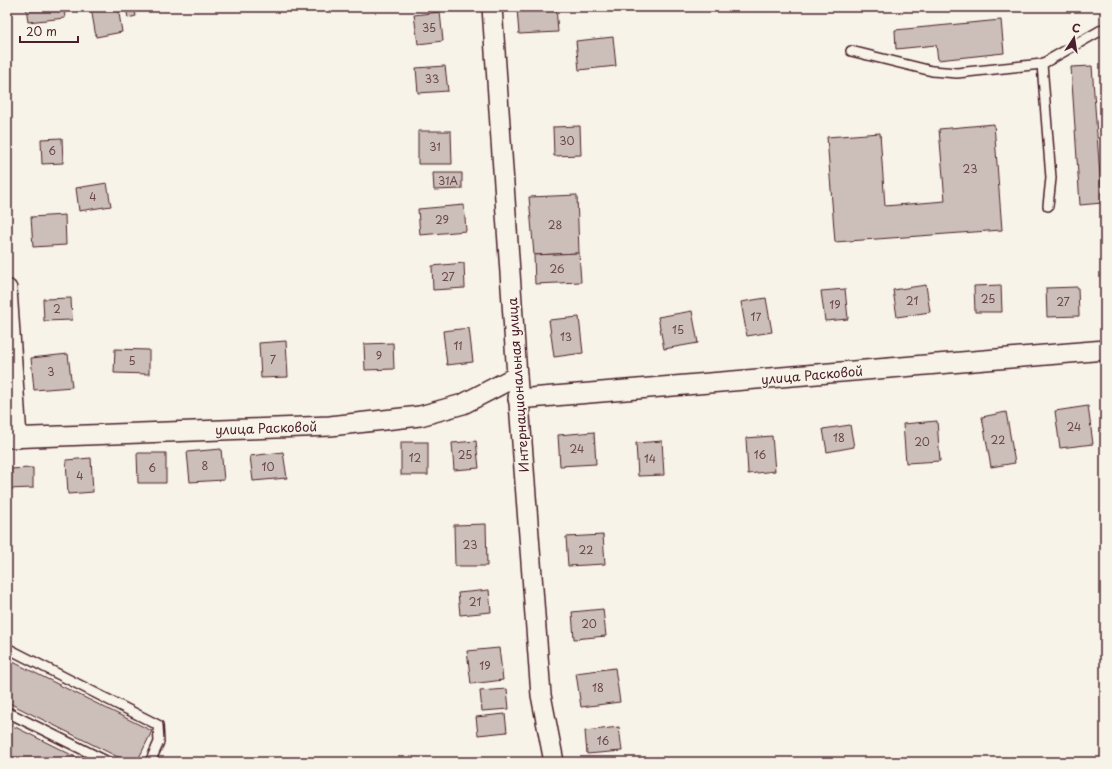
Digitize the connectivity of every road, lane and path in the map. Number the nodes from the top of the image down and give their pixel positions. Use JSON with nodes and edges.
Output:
{"nodes":[{"id":1,"x":492,"y":7,"type":"edge"},
{"id":2,"x":1105,"y":28,"type":"edge"},
{"id":3,"x":851,"y":51,"type":"dead end"},
{"id":4,"x":1042,"y":64,"type":"junction"},
{"id":5,"x":1048,"y":206,"type":"dead end"},
{"id":6,"x":7,"y":289,"type":"edge"},
{"id":7,"x":1105,"y":350,"type":"edge"},
{"id":8,"x":517,"y":376,"type":"junction"},
{"id":9,"x":518,"y":399,"type":"junction"},
{"id":10,"x":12,"y":438,"type":"edge"},
{"id":11,"x":7,"y":648,"type":"edge"},
{"id":12,"x":7,"y":712,"type":"edge"},
{"id":13,"x":108,"y":762,"type":"edge"},
{"id":14,"x":150,"y":762,"type":"edge"},
{"id":15,"x":554,"y":762,"type":"edge"}],
"edges":[{"from":1,"to":8,"type":"street","name":"Интернациональная улица"},
{"from":2,"to":4,"type":"lane"},
{"from":3,"to":4,"type":"lane"},
{"from":4,"to":5,"type":"lane"},
{"from":6,"to":10,"type":"street"},
{"from":7,"to":9,"type":"street","name":"улица Расковой"},
{"from":8,"to":9,"type":"street","name":"Интернациональная улица"},
{"from":8,"to":10,"type":"street","name":"улица Расковой"},
{"from":9,"to":15,"type":"street","name":"Интернациональная улица"},
{"from":11,"to":14,"type":"lane"},
{"from":12,"to":13,"type":"lane"}]}
